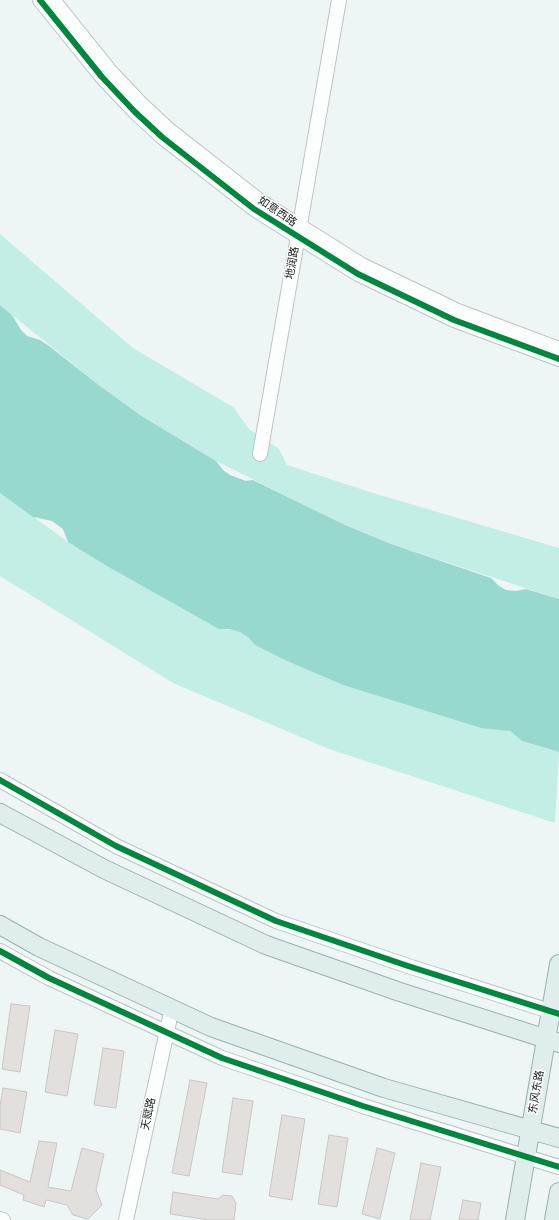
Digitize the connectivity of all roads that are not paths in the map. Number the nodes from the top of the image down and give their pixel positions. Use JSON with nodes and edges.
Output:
{"nodes":[{"id":1,"x":40,"y":0,"type":"edge"},
{"id":2,"x":53,"y":0,"type":"edge"},
{"id":3,"x":339,"y":0,"type":"edge"},
{"id":4,"x":299,"y":232,"type":"junction"},
{"id":5,"x":559,"y":349,"type":"edge"},
{"id":6,"x":559,"y":359,"type":"edge"},
{"id":7,"x":260,"y":454,"type":"dead end"},
{"id":8,"x":0,"y":780,"type":"edge"},
{"id":9,"x":0,"y":813,"type":"edge"},
{"id":10,"x":0,"y":925,"type":"edge"},
{"id":11,"x":0,"y":951,"type":"edge"},
{"id":12,"x":559,"y":964,"type":"edge"},
{"id":13,"x":172,"y":1008,"type":"junction"},
{"id":14,"x":555,"y":1013,"type":"edge"},
{"id":15,"x":166,"y":1033,"type":"junction"},
{"id":16,"x":553,"y":1041,"type":"edge"},
{"id":17,"x":530,"y":1130,"type":"junction"},
{"id":18,"x":559,"y":1138,"type":"edge"},
{"id":19,"x":526,"y":1157,"type":"junction"},
{"id":20,"x":559,"y":1168,"type":"edge"},
{"id":21,"x":559,"y":1192,"type":"edge"},
{"id":22,"x":0,"y":1219,"type":"edge"},
{"id":23,"x":3,"y":1220,"type":"edge"},
{"id":24,"x":126,"y":1220,"type":"edge"},
{"id":25,"x":515,"y":1220,"type":"edge"},
{"id":26,"x":554,"y":1220,"type":"edge"}],
"edges":[{"from":1,"to":4,"type":"street","name":"如意西路"},
{"from":2,"to":4,"type":"street","name":"如意西路"},
{"from":3,"to":4,"type":"street","name":"地润路"},
{"from":4,"to":5,"type":"street","name":"如意西路"},
{"from":4,"to":6,"type":"street","name":"如意西路"},
{"from":4,"to":7,"type":"street","name":"地润路"},
{"from":8,"to":14,"type":"street"},
{"from":9,"to":16,"type":"main road"},
{"from":10,"to":13,"type":"main road"},
{"from":11,"to":15,"type":"street"},
{"from":12,"to":14,"type":"main road","name":"东风东路"},
{"from":13,"to":15,"type":"street","name":"天赋路"},
{"from":13,"to":17,"type":"main road"},
{"from":14,"to":16,"type":"main road","name":"东风东路"},
{"from":15,"to":19,"type":"street"},
{"from":15,"to":24,"type":"street","name":"天赋路"},
{"from":16,"to":17,"type":"main road","name":"东风东路"},
{"from":17,"to":18,"type":"main road"},
{"from":17,"to":19,"type":"main road","name":"东风东路"},
{"from":19,"to":20,"type":"street"},
{"from":19,"to":25,"type":"main road","name":"东风东路"},
{"from":21,"to":26,"type":"main road"},
{"from":22,"to":23,"type":"street"}]}
